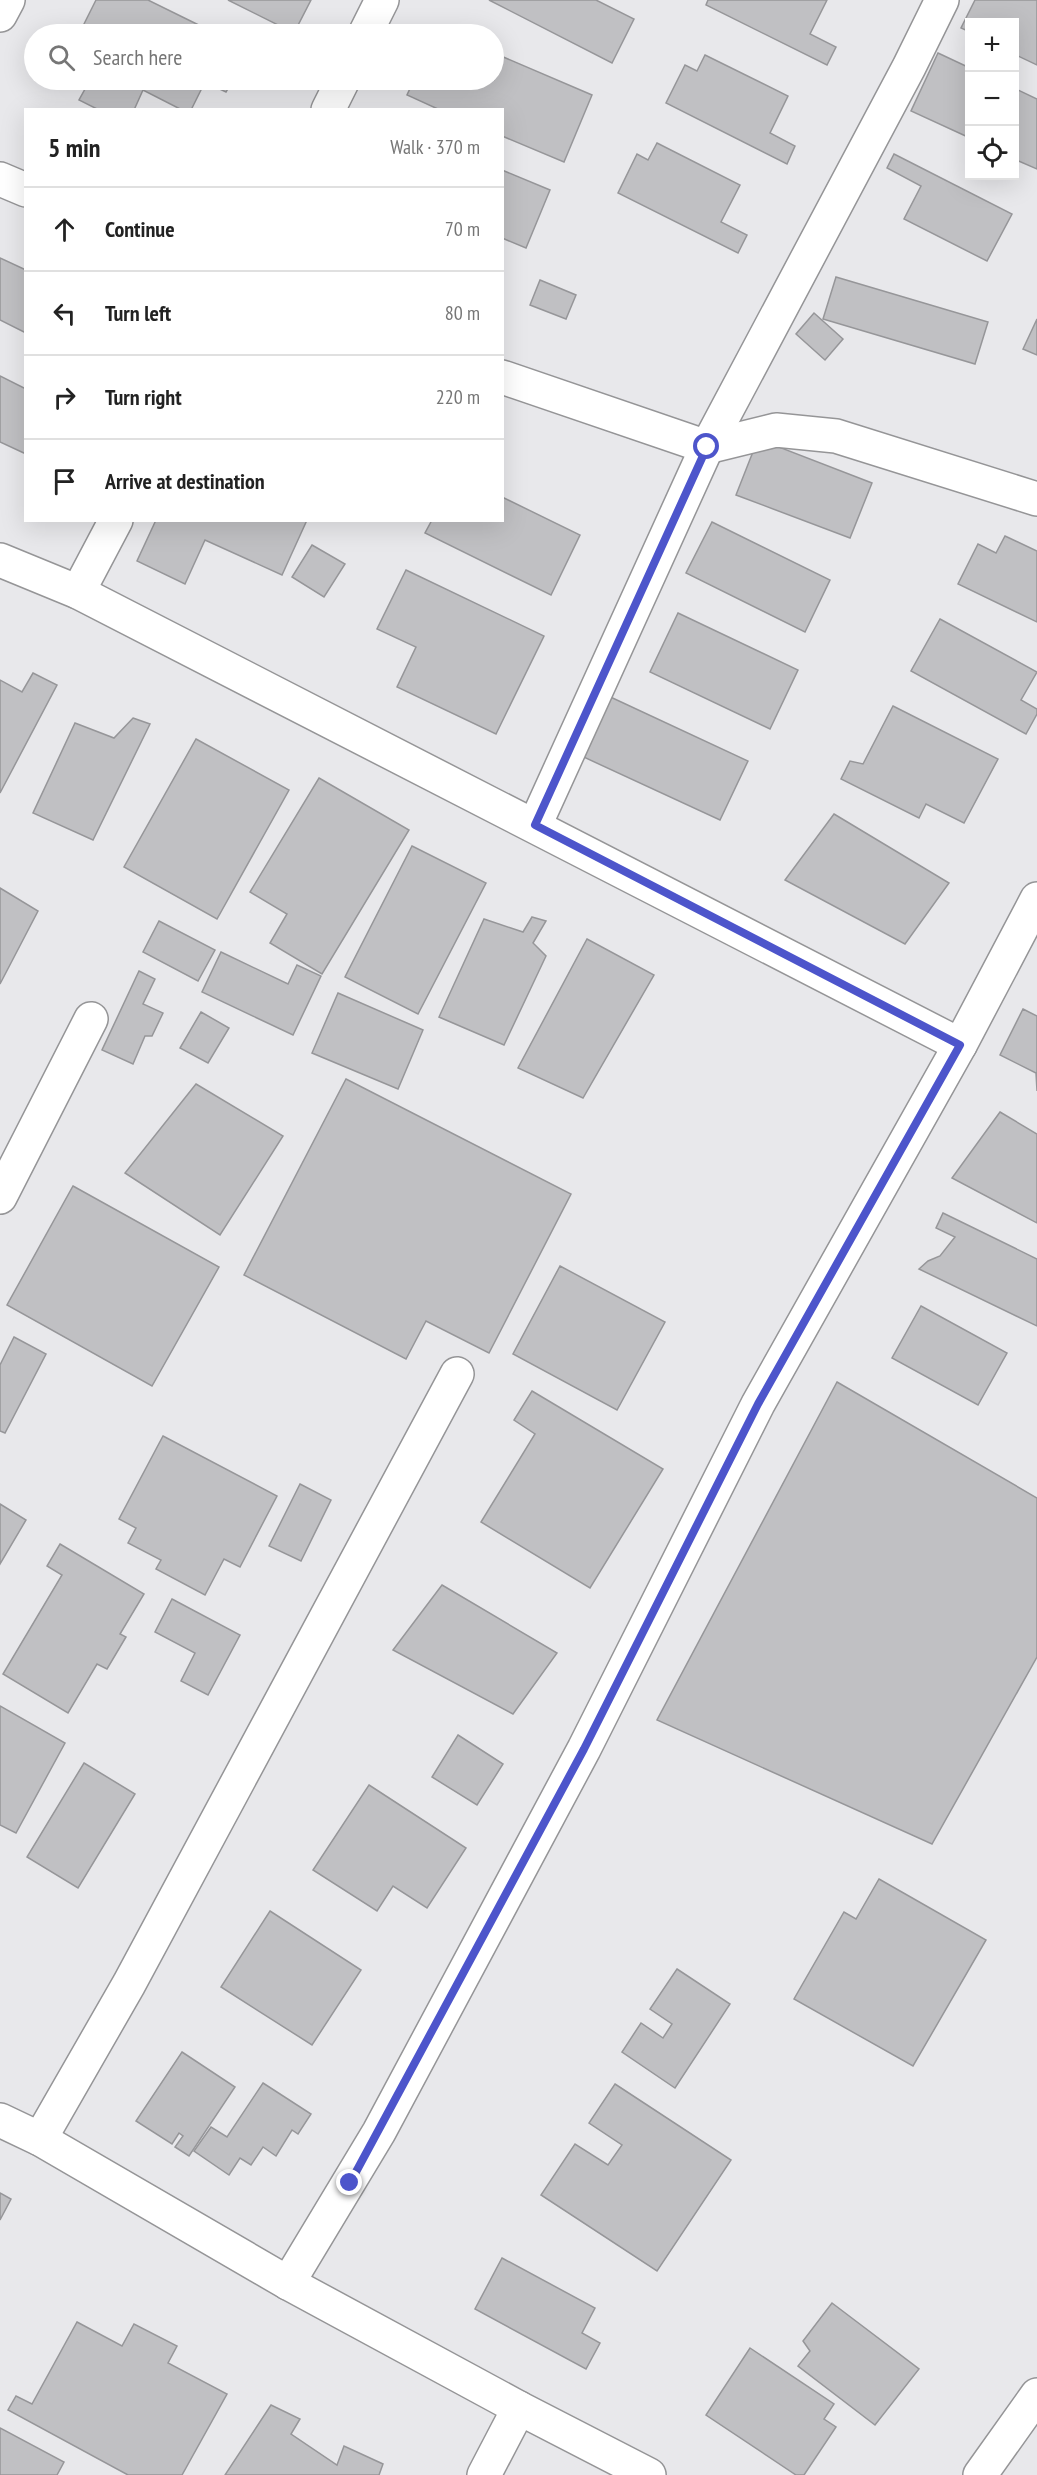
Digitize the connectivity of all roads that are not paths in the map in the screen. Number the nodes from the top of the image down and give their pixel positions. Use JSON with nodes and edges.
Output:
{"nodes":[{"id":1,"x":8,"y":0,"type":"edge"},
{"id":2,"x":382,"y":0,"type":"edge"},
{"id":3,"x":942,"y":0,"type":"edge"},
{"id":4,"x":0,"y":15,"type":"edge"},
{"id":5,"x":370,"y":24,"type":"edge"},
{"id":6,"x":338,"y":90,"type":"edge"},
{"id":7,"x":329,"y":108,"type":"edge"},
{"id":8,"x":0,"y":179,"type":"edge"},
{"id":9,"x":24,"y":189,"type":"edge"},
{"id":10,"x":504,"y":378,"type":"edge"},
{"id":11,"x":707,"y":447,"type":"junction"},
{"id":12,"x":1037,"y":499,"type":"edge"},
{"id":13,"x":115,"y":522,"type":"edge"},
{"id":14,"x":0,"y":560,"type":"edge"},
{"id":15,"x":78,"y":592,"type":"junction"},
{"id":16,"x":535,"y":825,"type":"junction"},
{"id":17,"x":1037,"y":899,"type":"edge"},
{"id":18,"x":91,"y":1019,"type":"dead end"},
{"id":19,"x":960,"y":1045,"type":"junction"},
{"id":20,"x":0,"y":1197,"type":"edge"},
{"id":21,"x":458,"y":1374,"type":"dead end"},
{"id":22,"x":0,"y":2120,"type":"edge"},
{"id":23,"x":40,"y":2139,"type":"junction"},
{"id":24,"x":288,"y":2283,"type":"junction"},
{"id":25,"x":1037,"y":2395,"type":"edge"},
{"id":26,"x":519,"y":2408,"type":"junction"},
{"id":27,"x":484,"y":2475,"type":"edge"},
{"id":28,"x":649,"y":2475,"type":"edge"},
{"id":29,"x":980,"y":2475,"type":"edge"}],
"edges":[{"from":1,"to":4,"type":"street"},
{"from":2,"to":5,"type":"street"},
{"from":3,"to":11,"type":"street"},
{"from":6,"to":7,"type":"street"},
{"from":8,"to":9,"type":"street"},
{"from":10,"to":11,"type":"street"},
{"from":11,"to":12,"type":"street"},
{"from":11,"to":16,"type":"street"},
{"from":13,"to":15,"type":"street"},
{"from":14,"to":15,"type":"street"},
{"from":15,"to":16,"type":"street"},
{"from":16,"to":19,"type":"street"},
{"from":17,"to":19,"type":"street"},
{"from":18,"to":20,"type":"street"},
{"from":19,"to":24,"type":"street"},
{"from":21,"to":23,"type":"street"},
{"from":22,"to":23,"type":"street"},
{"from":23,"to":24,"type":"street"},
{"from":24,"to":26,"type":"street"},
{"from":25,"to":29,"type":"street"},
{"from":26,"to":27,"type":"street"},
{"from":26,"to":28,"type":"street"}]}
